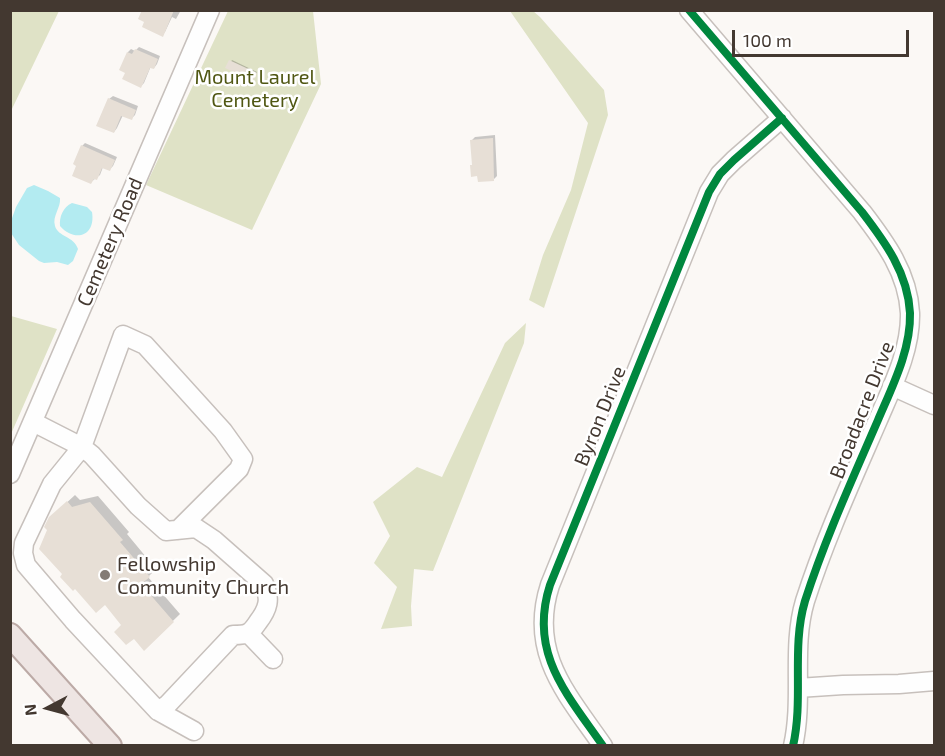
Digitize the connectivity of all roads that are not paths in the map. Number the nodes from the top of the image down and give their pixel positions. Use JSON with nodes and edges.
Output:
{"nodes":[{"id":1,"x":210,"y":10,"type":"edge"},
{"id":2,"x":689,"y":10,"type":"edge"},
{"id":3,"x":782,"y":118,"type":"junction"},
{"id":4,"x":892,"y":386,"type":"junction"},
{"id":5,"x":934,"y":405,"type":"edge"},
{"id":6,"x":33,"y":422,"type":"junction"},
{"id":7,"x":82,"y":447,"type":"junction"},
{"id":8,"x":10,"y":474,"type":"edge"},
{"id":9,"x":178,"y":530,"type":"junction"},
{"id":10,"x":248,"y":633,"type":"junction"},
{"id":11,"x":10,"y":635,"type":"edge"},
{"id":12,"x":273,"y":659,"type":"dead end"},
{"id":13,"x":934,"y":681,"type":"edge"},
{"id":14,"x":798,"y":688,"type":"junction"},
{"id":15,"x":158,"y":711,"type":"junction"},
{"id":16,"x":194,"y":731,"type":"dead end"},
{"id":17,"x":110,"y":746,"type":"edge"},
{"id":18,"x":603,"y":746,"type":"edge"},
{"id":19,"x":793,"y":746,"type":"edge"}],
"edges":[{"from":1,"to":6,"type":"street","name":"Cemetery Road"},
{"from":2,"to":3,"type":"street","name":"Broadacre Drive"},
{"from":3,"to":4,"type":"street","name":"Broadacre Drive"},
{"from":3,"to":18,"type":"street","name":"Byron Drive"},
{"from":4,"to":5,"type":"street"},
{"from":4,"to":14,"type":"street","name":"Broadacre Drive"},
{"from":6,"to":7,"type":"street"},
{"from":6,"to":8,"type":"street","name":"Cemetery Road"},
{"from":7,"to":9,"type":"street"},
{"from":7,"to":9,"type":"street"},
{"from":7,"to":15,"type":"street"},
{"from":9,"to":10,"type":"street"},
{"from":10,"to":12,"type":"street"},
{"from":10,"to":15,"type":"street"},
{"from":11,"to":17,"type":"main road"},
{"from":13,"to":14,"type":"street"},
{"from":14,"to":19,"type":"street","name":"Broadacre Drive"},
{"from":15,"to":16,"type":"street"}]}
